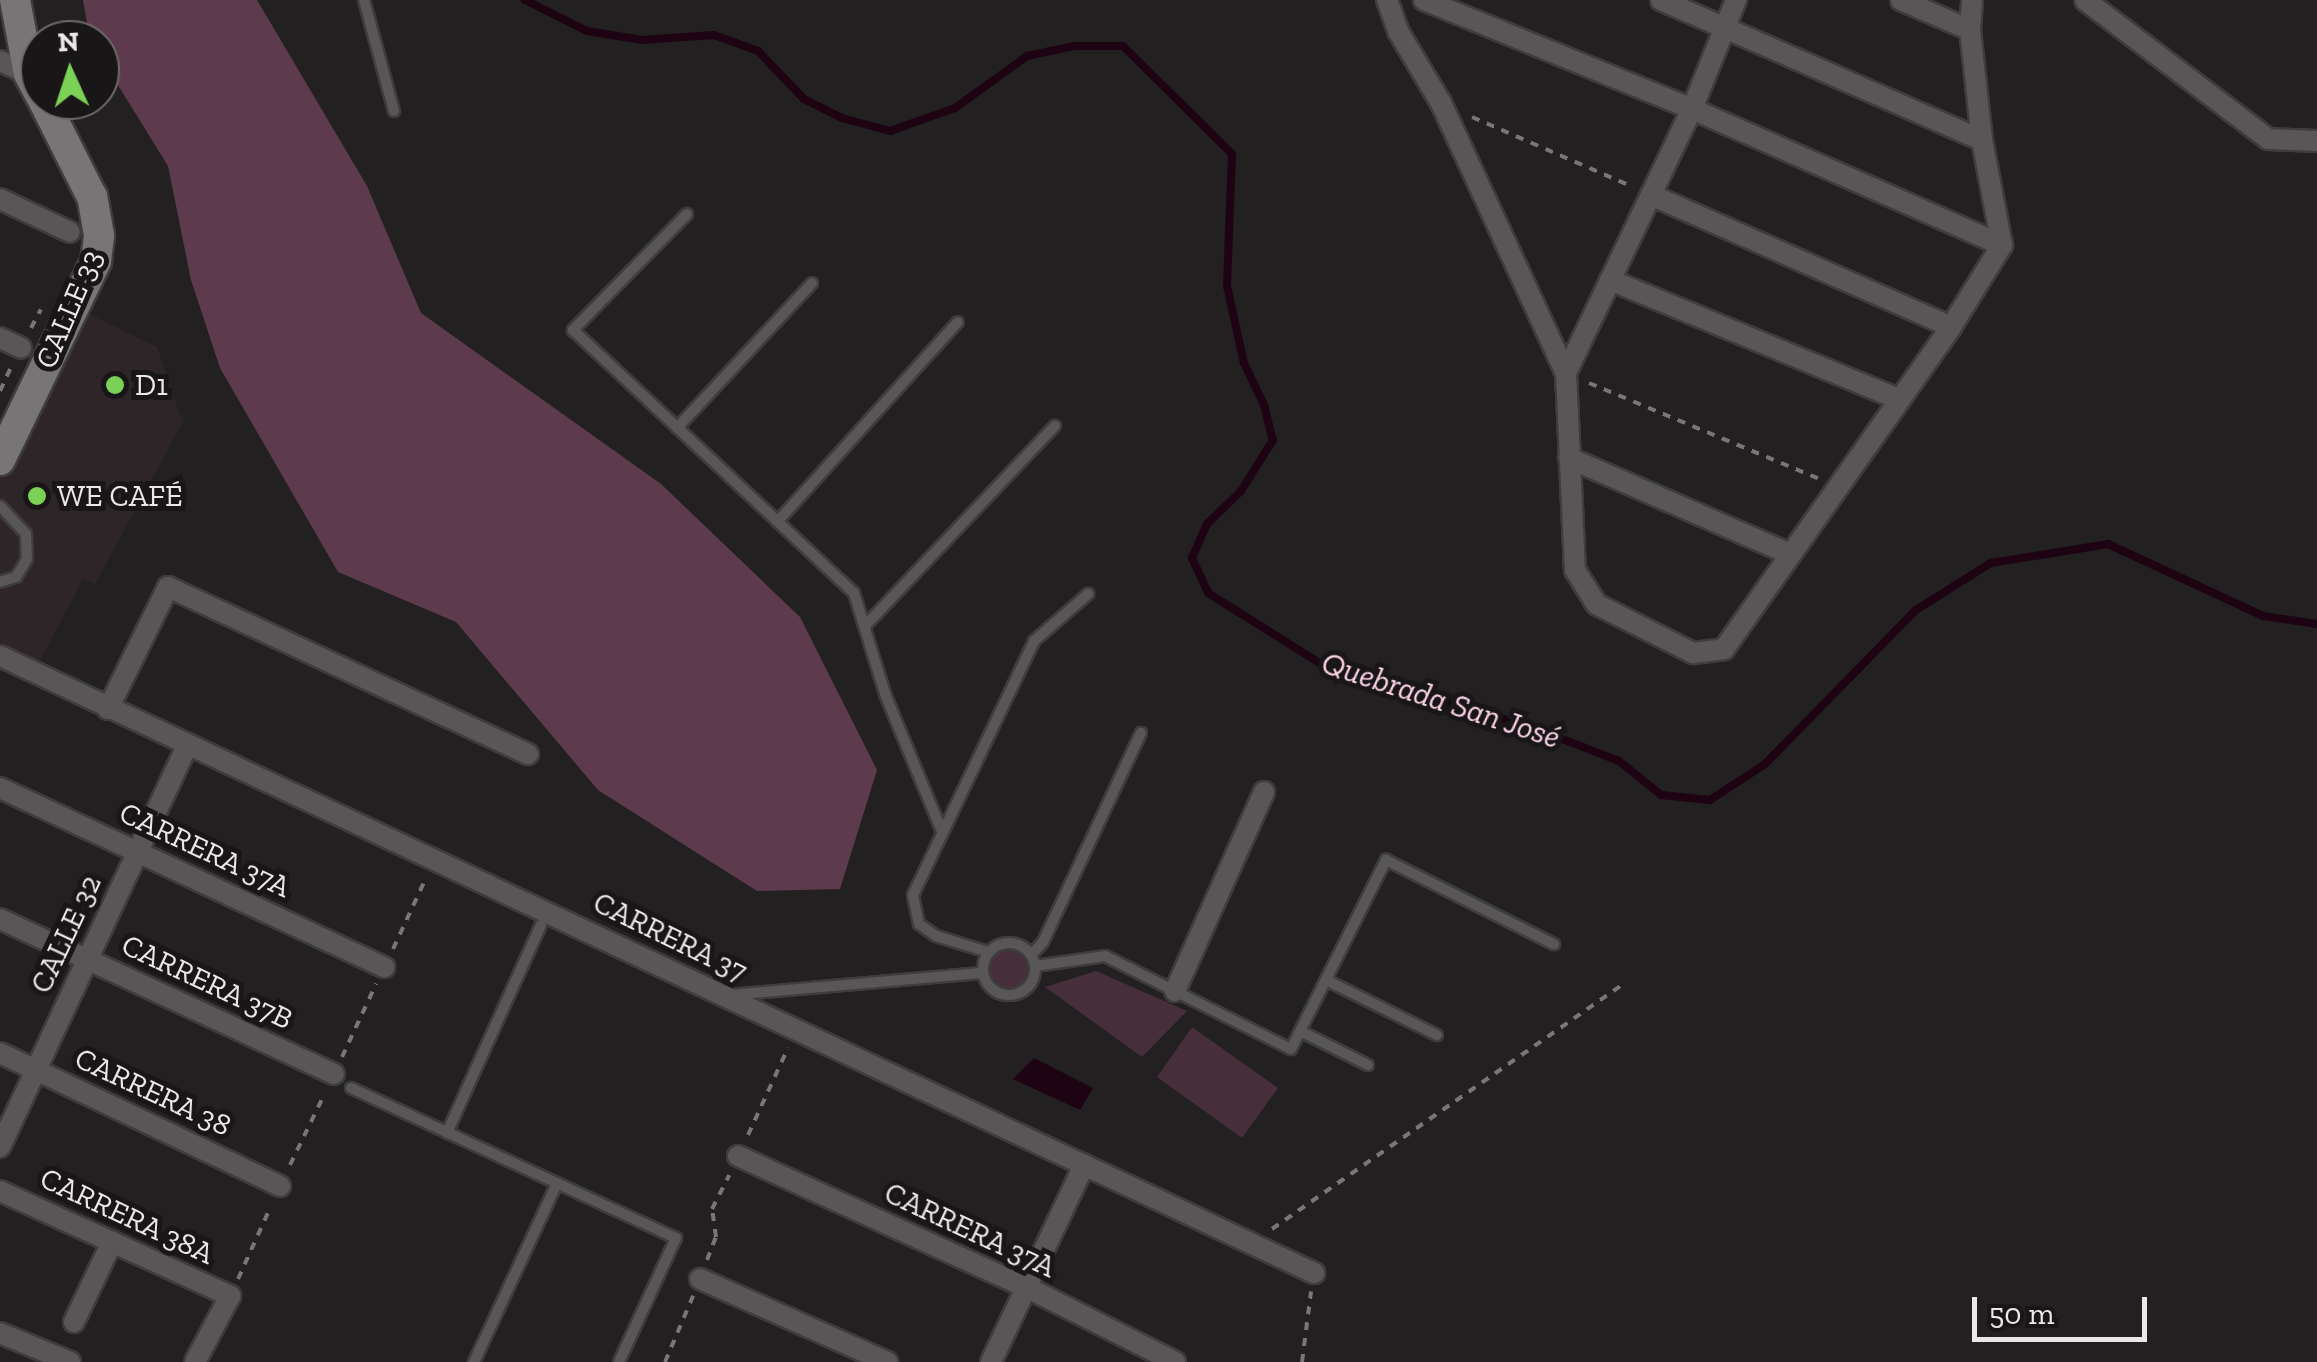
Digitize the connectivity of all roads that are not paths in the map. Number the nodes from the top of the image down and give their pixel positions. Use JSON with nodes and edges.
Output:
{"nodes":[{"id":1,"x":364,"y":0,"type":"edge"},
{"id":2,"x":1388,"y":0,"type":"edge"},
{"id":3,"x":1412,"y":0,"type":"edge"},
{"id":4,"x":1424,"y":0,"type":"edge"},
{"id":5,"x":1661,"y":0,"type":"edge"},
{"id":6,"x":1736,"y":0,"type":"edge"},
{"id":7,"x":1901,"y":0,"type":"edge"},
{"id":8,"x":1972,"y":0,"type":"edge"},
{"id":9,"x":2084,"y":0,"type":"edge"},
{"id":10,"x":1724,"y":28,"type":"junction"},
{"id":11,"x":1970,"y":30,"type":"junction"},
{"id":12,"x":1398,"y":31,"type":"junction"},
{"id":13,"x":0,"y":61,"type":"edge"},
{"id":14,"x":20,"y":77,"type":"edge"},
{"id":15,"x":1692,"y":109,"type":"junction"},
{"id":16,"x":394,"y":111,"type":"dead end"},
{"id":17,"x":52,"y":120,"type":"edge"},
{"id":18,"x":1982,"y":140,"type":"junction"},
{"id":19,"x":2317,"y":141,"type":"edge"},
{"id":20,"x":1651,"y":195,"type":"junction"},
{"id":21,"x":0,"y":200,"type":"edge"},
{"id":22,"x":686,"y":214,"type":"dead end"},
{"id":23,"x":70,"y":232,"type":"dead end"},
{"id":24,"x":2002,"y":244,"type":"junction"},
{"id":25,"x":1610,"y":280,"type":"junction"},
{"id":26,"x":812,"y":283,"type":"dead end"},
{"id":27,"x":958,"y":322,"type":"dead end"},
{"id":28,"x":1951,"y":327,"type":"junction"},
{"id":29,"x":0,"y":338,"type":"edge"},
{"id":30,"x":21,"y":348,"type":"road end"},
{"id":31,"x":1566,"y":374,"type":"junction"},
{"id":32,"x":1897,"y":398,"type":"junction"},
{"id":33,"x":1055,"y":426,"type":"dead end"},
{"id":34,"x":677,"y":428,"type":"junction"},
{"id":35,"x":1569,"y":458,"type":"junction"},
{"id":36,"x":0,"y":460,"type":"edge"},
{"id":37,"x":0,"y":506,"type":"edge"},
{"id":38,"x":778,"y":521,"type":"junction"},
{"id":39,"x":1788,"y":553,"type":"junction"},
{"id":40,"x":0,"y":582,"type":"edge"},
{"id":41,"x":1088,"y":594,"type":"dead end"},
{"id":42,"x":865,"y":626,"type":"junction"},
{"id":43,"x":0,"y":656,"type":"edge"},
{"id":44,"x":108,"y":708,"type":"junction"},
{"id":45,"x":1140,"y":733,"type":"dead end"},
{"id":46,"x":187,"y":746,"type":"junction"},
{"id":47,"x":528,"y":754,"type":"dead end"},
{"id":48,"x":0,"y":788,"type":"edge"},
{"id":49,"x":1264,"y":792,"type":"dead end"},
{"id":50,"x":941,"y":829,"type":"junction"},
{"id":51,"x":137,"y":852,"type":"junction"},
{"id":52,"x":0,"y":919,"type":"edge"},
{"id":53,"x":540,"y":925,"type":"dead end"},
{"id":54,"x":1554,"y":944,"type":"dead end"},
{"id":55,"x":988,"y":952,"type":"junction"},
{"id":56,"x":88,"y":960,"type":"junction"},
{"id":57,"x":1033,"y":961,"type":"junction"},
{"id":58,"x":384,"y":967,"type":"dead end"},
{"id":59,"x":982,"y":973,"type":"junction"},
{"id":60,"x":1326,"y":980,"type":"junction"},
{"id":61,"x":1175,"y":991,"type":"junction"},
{"id":62,"x":722,"y":996,"type":"junction"},
{"id":63,"x":1300,"y":1030,"type":"junction"},
{"id":64,"x":1437,"y":1035,"type":"dead end"},
{"id":65,"x":0,"y":1053,"type":"edge"},
{"id":66,"x":1368,"y":1065,"type":"dead end"},
{"id":67,"x":35,"y":1070,"type":"junction"},
{"id":68,"x":334,"y":1074,"type":"dead end"},
{"id":69,"x":351,"y":1088,"type":"dead end"},
{"id":70,"x":447,"y":1133,"type":"junction"},
{"id":71,"x":0,"y":1147,"type":"edge"},
{"id":72,"x":738,"y":1156,"type":"road end"},
{"id":73,"x":1084,"y":1165,"type":"junction"},
{"id":74,"x":557,"y":1183,"type":"junction"},
{"id":75,"x":280,"y":1186,"type":"dead end"},
{"id":76,"x":0,"y":1191,"type":"edge"},
{"id":77,"x":112,"y":1242,"type":"junction"},
{"id":78,"x":1314,"y":1273,"type":"road end"},
{"id":79,"x":700,"y":1279,"type":"road end"},
{"id":80,"x":1026,"y":1288,"type":"junction"},
{"id":81,"x":74,"y":1322,"type":"dead end"},
{"id":82,"x":0,"y":1332,"type":"edge"},
{"id":83,"x":70,"y":1362,"type":"edge"},
{"id":84,"x":195,"y":1362,"type":"edge"},
{"id":85,"x":474,"y":1362,"type":"edge"},
{"id":86,"x":618,"y":1362,"type":"edge"},
{"id":87,"x":887,"y":1362,"type":"edge"},
{"id":88,"x":991,"y":1362,"type":"edge"},
{"id":89,"x":1174,"y":1362,"type":"edge"}],
"edges":[{"from":1,"to":16,"type":"lane"},
{"from":2,"to":12,"type":"street"},
{"from":3,"to":12,"type":"street"},
{"from":4,"to":15,"type":"street"},
{"from":5,"to":10,"type":"street"},
{"from":6,"to":10,"type":"street"},
{"from":7,"to":11,"type":"street"},
{"from":8,"to":11,"type":"street"},
{"from":9,"to":19,"type":"street"},
{"from":10,"to":15,"type":"street"},
{"from":10,"to":18,"type":"street"},
{"from":11,"to":18,"type":"street"},
{"from":12,"to":31,"type":"street"},
{"from":13,"to":14,"type":"street"},
{"from":15,"to":20,"type":"street"},
{"from":15,"to":24,"type":"street"},
{"from":17,"to":36,"type":"street","name":"CALLE 33"},
{"from":18,"to":24,"type":"street"},
{"from":20,"to":25,"type":"street"},
{"from":20,"to":28,"type":"street"},
{"from":21,"to":23,"type":"street"},
{"from":22,"to":34,"type":"lane"},
{"from":24,"to":28,"type":"street"},
{"from":25,"to":31,"type":"street"},
{"from":25,"to":32,"type":"street"},
{"from":26,"to":34,"type":"lane"},
{"from":27,"to":38,"type":"lane"},
{"from":28,"to":32,"type":"street"},
{"from":29,"to":30,"type":"street"},
{"from":31,"to":35,"type":"street"},
{"from":32,"to":39,"type":"street"},
{"from":33,"to":42,"type":"lane"},
{"from":34,"to":38,"type":"lane"},
{"from":35,"to":39,"type":"street"},
{"from":35,"to":39,"type":"street"},
{"from":37,"to":40,"type":"lane"},
{"from":38,"to":42,"type":"lane"},
{"from":41,"to":50,"type":"lane"},
{"from":42,"to":50,"type":"lane"},
{"from":43,"to":44,"type":"street","name":"CARRERA 37"},
{"from":44,"to":46,"type":"street","name":"CARRERA 37"},
{"from":44,"to":47,"type":"street"},
{"from":45,"to":57,"type":"lane"},
{"from":46,"to":51,"type":"street","name":"CALLE 32"},
{"from":46,"to":62,"type":"street","name":"CARRERA 37"},
{"from":48,"to":51,"type":"street","name":"CARRERA 37A"},
{"from":49,"to":61,"type":"street"},
{"from":50,"to":55,"type":"lane"},
{"from":51,"to":56,"type":"street","name":"CALLE 32"},
{"from":51,"to":58,"type":"street","name":"CARRERA 37A"},
{"from":52,"to":56,"type":"street","name":"CARRERA 37B"},
{"from":53,"to":70,"type":"lane"},
{"from":54,"to":60,"type":"lane"},
{"from":55,"to":57,"type":"lane"},
{"from":55,"to":59,"type":"lane"},
{"from":56,"to":67,"type":"street","name":"CALLE 32"},
{"from":56,"to":68,"type":"street","name":"CARRERA 37B"},
{"from":57,"to":59,"type":"lane"},
{"from":57,"to":61,"type":"lane"},
{"from":59,"to":62,"type":"lane"},
{"from":60,"to":63,"type":"lane"},
{"from":60,"to":64,"type":"lane"},
{"from":61,"to":63,"type":"lane"},
{"from":62,"to":73,"type":"street","name":"CARRERA 37"},
{"from":63,"to":66,"type":"lane"},
{"from":65,"to":67,"type":"street","name":"CARRERA 38"},
{"from":67,"to":71,"type":"street","name":"CALLE 32"},
{"from":67,"to":75,"type":"street","name":"CARRERA 38"},
{"from":69,"to":70,"type":"lane"},
{"from":70,"to":74,"type":"lane"},
{"from":72,"to":80,"type":"street","name":"CARRERA 37A"},
{"from":73,"to":78,"type":"street","name":"CARRERA 37"},
{"from":73,"to":80,"type":"street"},
{"from":74,"to":85,"type":"lane"},
{"from":74,"to":86,"type":"lane"},
{"from":76,"to":77,"type":"street","name":"CARRERA 38A"},
{"from":77,"to":81,"type":"street"},
{"from":77,"to":84,"type":"street","name":"CARRERA 38A"},
{"from":79,"to":87,"type":"street"},
{"from":80,"to":88,"type":"street"},
{"from":80,"to":89,"type":"street","name":"CARRERA 37A"},
{"from":82,"to":83,"type":"street"}]}
